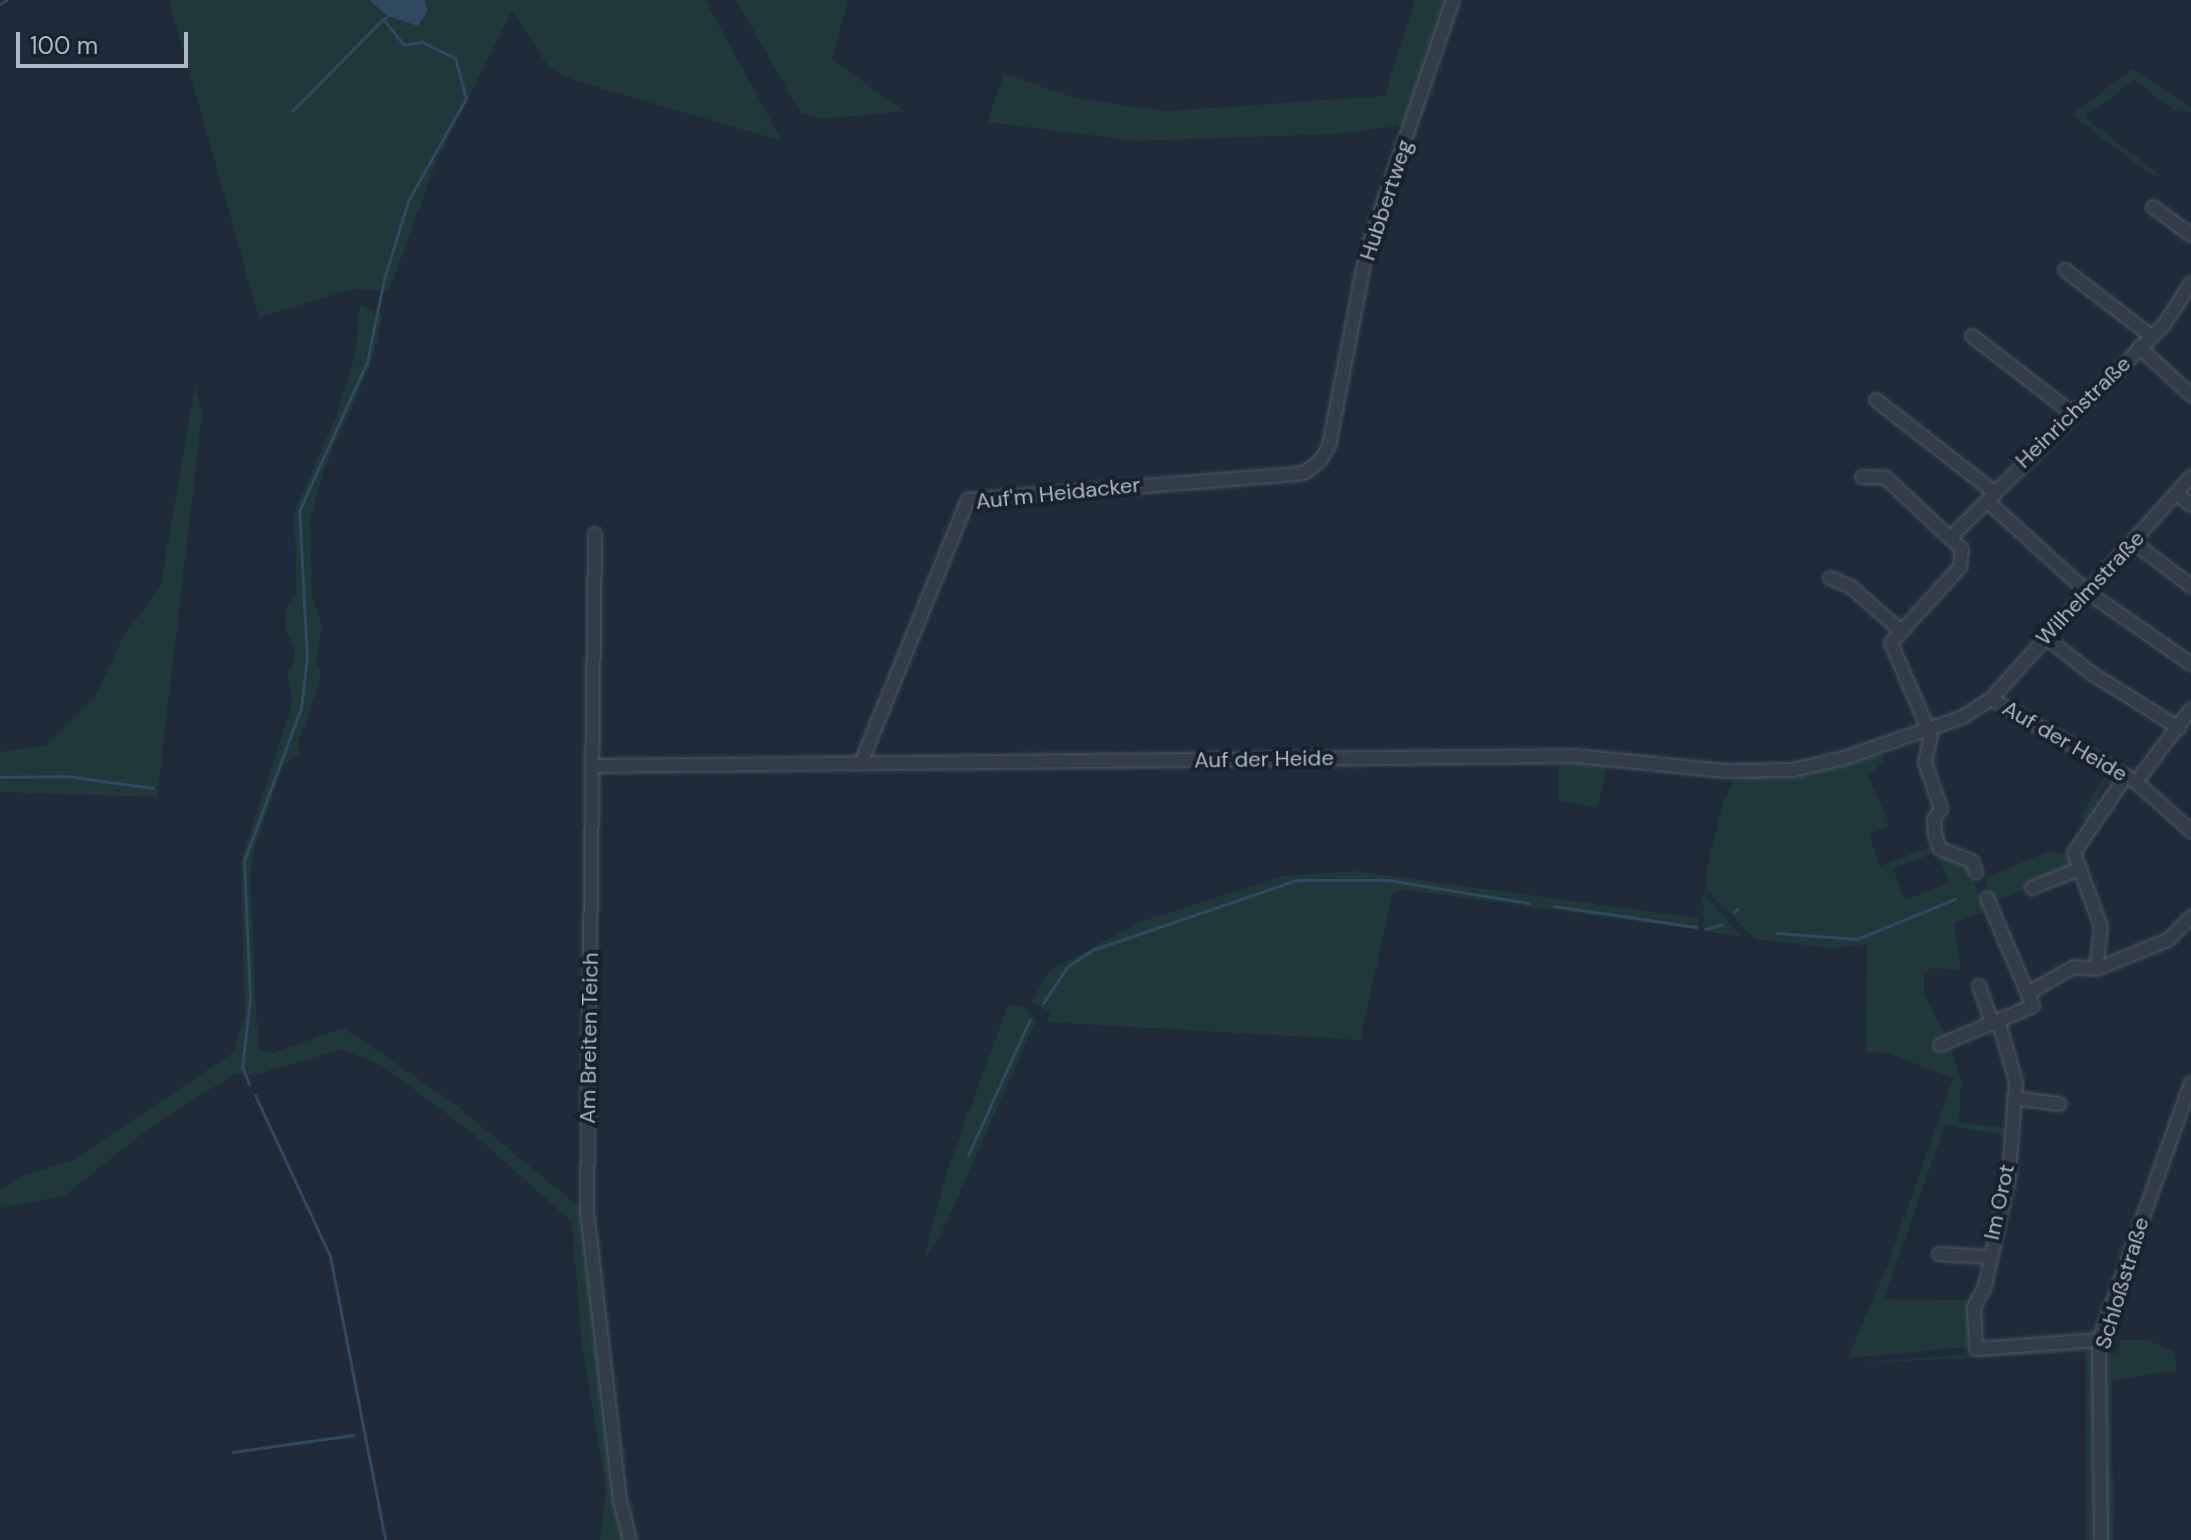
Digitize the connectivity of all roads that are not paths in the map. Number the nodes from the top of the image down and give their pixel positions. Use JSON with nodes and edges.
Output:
{"nodes":[{"id":1,"x":1453,"y":0,"type":"edge"},
{"id":2,"x":2153,"y":207,"type":"dead end"},
{"id":3,"x":2191,"y":235,"type":"edge"},
{"id":4,"x":2065,"y":270,"type":"dead end"},
{"id":5,"x":2191,"y":283,"type":"edge"},
{"id":6,"x":1972,"y":336,"type":"dead end"},
{"id":7,"x":2151,"y":336,"type":"junction"},
{"id":8,"x":2139,"y":347,"type":"junction"},
{"id":9,"x":2191,"y":395,"type":"edge"},
{"id":10,"x":1876,"y":400,"type":"dead end"},
{"id":11,"x":1337,"y":406,"type":"joint"},
{"id":12,"x":2072,"y":413,"type":"junction"},
{"id":13,"x":1862,"y":477,"type":"dead end"},
{"id":14,"x":2191,"y":477,"type":"edge"},
{"id":15,"x":2177,"y":494,"type":"junction"},
{"id":16,"x":1990,"y":496,"type":"junction"},
{"id":17,"x":2191,"y":505,"type":"edge"},
{"id":18,"x":595,"y":534,"type":"dead end"},
{"id":19,"x":1950,"y":538,"type":"junction"},
{"id":20,"x":2133,"y":542,"type":"junction"},
{"id":21,"x":1830,"y":578,"type":"dead end"},
{"id":22,"x":2191,"y":586,"type":"edge"},
{"id":23,"x":2086,"y":591,"type":"junction"},
{"id":24,"x":1900,"y":630,"type":"junction"},
{"id":25,"x":2044,"y":636,"type":"junction"},
{"id":26,"x":2191,"y":664,"type":"edge"},
{"id":27,"x":1991,"y":699,"type":"junction"},
{"id":28,"x":2191,"y":709,"type":"edge"},
{"id":29,"x":1928,"y":728,"type":"junction"},
{"id":30,"x":2179,"y":728,"type":"junction"},
{"id":31,"x":861,"y":763,"type":"junction"},
{"id":32,"x":593,"y":766,"type":"junction"},
{"id":33,"x":2131,"y":779,"type":"junction"},
{"id":34,"x":2191,"y":831,"type":"edge"},
{"id":35,"x":2079,"y":869,"type":"junction"},
{"id":36,"x":1976,"y":872,"type":"dead end"},
{"id":37,"x":2032,"y":888,"type":"dead end"},
{"id":38,"x":1987,"y":898,"type":"dead end"},
{"id":39,"x":2191,"y":917,"type":"edge"},
{"id":40,"x":2096,"y":969,"type":"junction"},
{"id":41,"x":1979,"y":986,"type":"dead end"},
{"id":42,"x":2028,"y":993,"type":"junction"},
{"id":43,"x":1996,"y":1024,"type":"junction"},
{"id":44,"x":1940,"y":1045,"type":"dead end"},
{"id":45,"x":2191,"y":1083,"type":"edge"},
{"id":46,"x":2014,"y":1098,"type":"junction"},
{"id":47,"x":2060,"y":1104,"type":"dead end"},
{"id":48,"x":1939,"y":1254,"type":"dead end"},
{"id":49,"x":1988,"y":1257,"type":"junction"},
{"id":50,"x":2099,"y":1340,"type":"junction"},
{"id":51,"x":630,"y":1540,"type":"edge"},
{"id":52,"x":2101,"y":1540,"type":"edge"}],
"edges":[{"from":1,"to":11,"type":"street","name":"Hubbertweg"},
{"from":2,"to":3,"type":"street"},
{"from":4,"to":7,"type":"street"},
{"from":5,"to":7,"type":"street","name":"Heinrichstraße"},
{"from":6,"to":12,"type":"street"},
{"from":7,"to":8,"type":"street","name":"Heinrichstraße"},
{"from":8,"to":9,"type":"street"},
{"from":8,"to":12,"type":"street","name":"Heinrichstraße"},
{"from":10,"to":16,"type":"street"},
{"from":11,"to":31,"type":"street","name":"Auf'm Heidacker"},
{"from":12,"to":16,"type":"street","name":"Heinrichstraße"},
{"from":13,"to":19,"type":"street"},
{"from":14,"to":15,"type":"street","name":"Wilhelmstraße"},
{"from":15,"to":17,"type":"street"},
{"from":15,"to":20,"type":"street","name":"Wilhelmstraße"},
{"from":16,"to":19,"type":"street","name":"Heinrichstraße"},
{"from":16,"to":23,"type":"street"},
{"from":18,"to":32,"type":"street","name":"Am Breiten Teich"},
{"from":19,"to":24,"type":"street"},
{"from":20,"to":22,"type":"street"},
{"from":20,"to":23,"type":"street","name":"Wilhelmstraße"},
{"from":21,"to":24,"type":"street"},
{"from":23,"to":25,"type":"street","name":"Wilhelmstraße"},
{"from":23,"to":26,"type":"street"},
{"from":24,"to":29,"type":"street"},
{"from":25,"to":27,"type":"street","name":"Wilhelmstraße"},
{"from":25,"to":30,"type":"street"},
{"from":27,"to":29,"type":"street","name":"Auf der Heide"},
{"from":27,"to":33,"type":"street","name":"Auf der Heide"},
{"from":28,"to":30,"type":"street"},
{"from":29,"to":31,"type":"street","name":"Auf der Heide"},
{"from":29,"to":36,"type":"street"},
{"from":30,"to":33,"type":"street"},
{"from":31,"to":32,"type":"street","name":"Auf der Heide"},
{"from":32,"to":51,"type":"street","name":"Am Breiten Teich"},
{"from":33,"to":34,"type":"street","name":"Auf der Heide"},
{"from":33,"to":35,"type":"street"},
{"from":35,"to":37,"type":"street"},
{"from":35,"to":40,"type":"street"},
{"from":38,"to":42,"type":"street"},
{"from":39,"to":40,"type":"street"},
{"from":40,"to":42,"type":"street"},
{"from":41,"to":43,"type":"street","name":"Im Orot"},
{"from":42,"to":43,"type":"street"},
{"from":43,"to":44,"type":"street"},
{"from":43,"to":46,"type":"street","name":"Im Orot"},
{"from":45,"to":50,"type":"street","name":"Schloßstraße"},
{"from":46,"to":47,"type":"street"},
{"from":46,"to":49,"type":"street","name":"Im Orot"},
{"from":48,"to":49,"type":"street","name":"Im Orot"},
{"from":49,"to":50,"type":"street","name":"Im Orot"},
{"from":50,"to":52,"type":"street","name":"Schloßstraße"}]}
